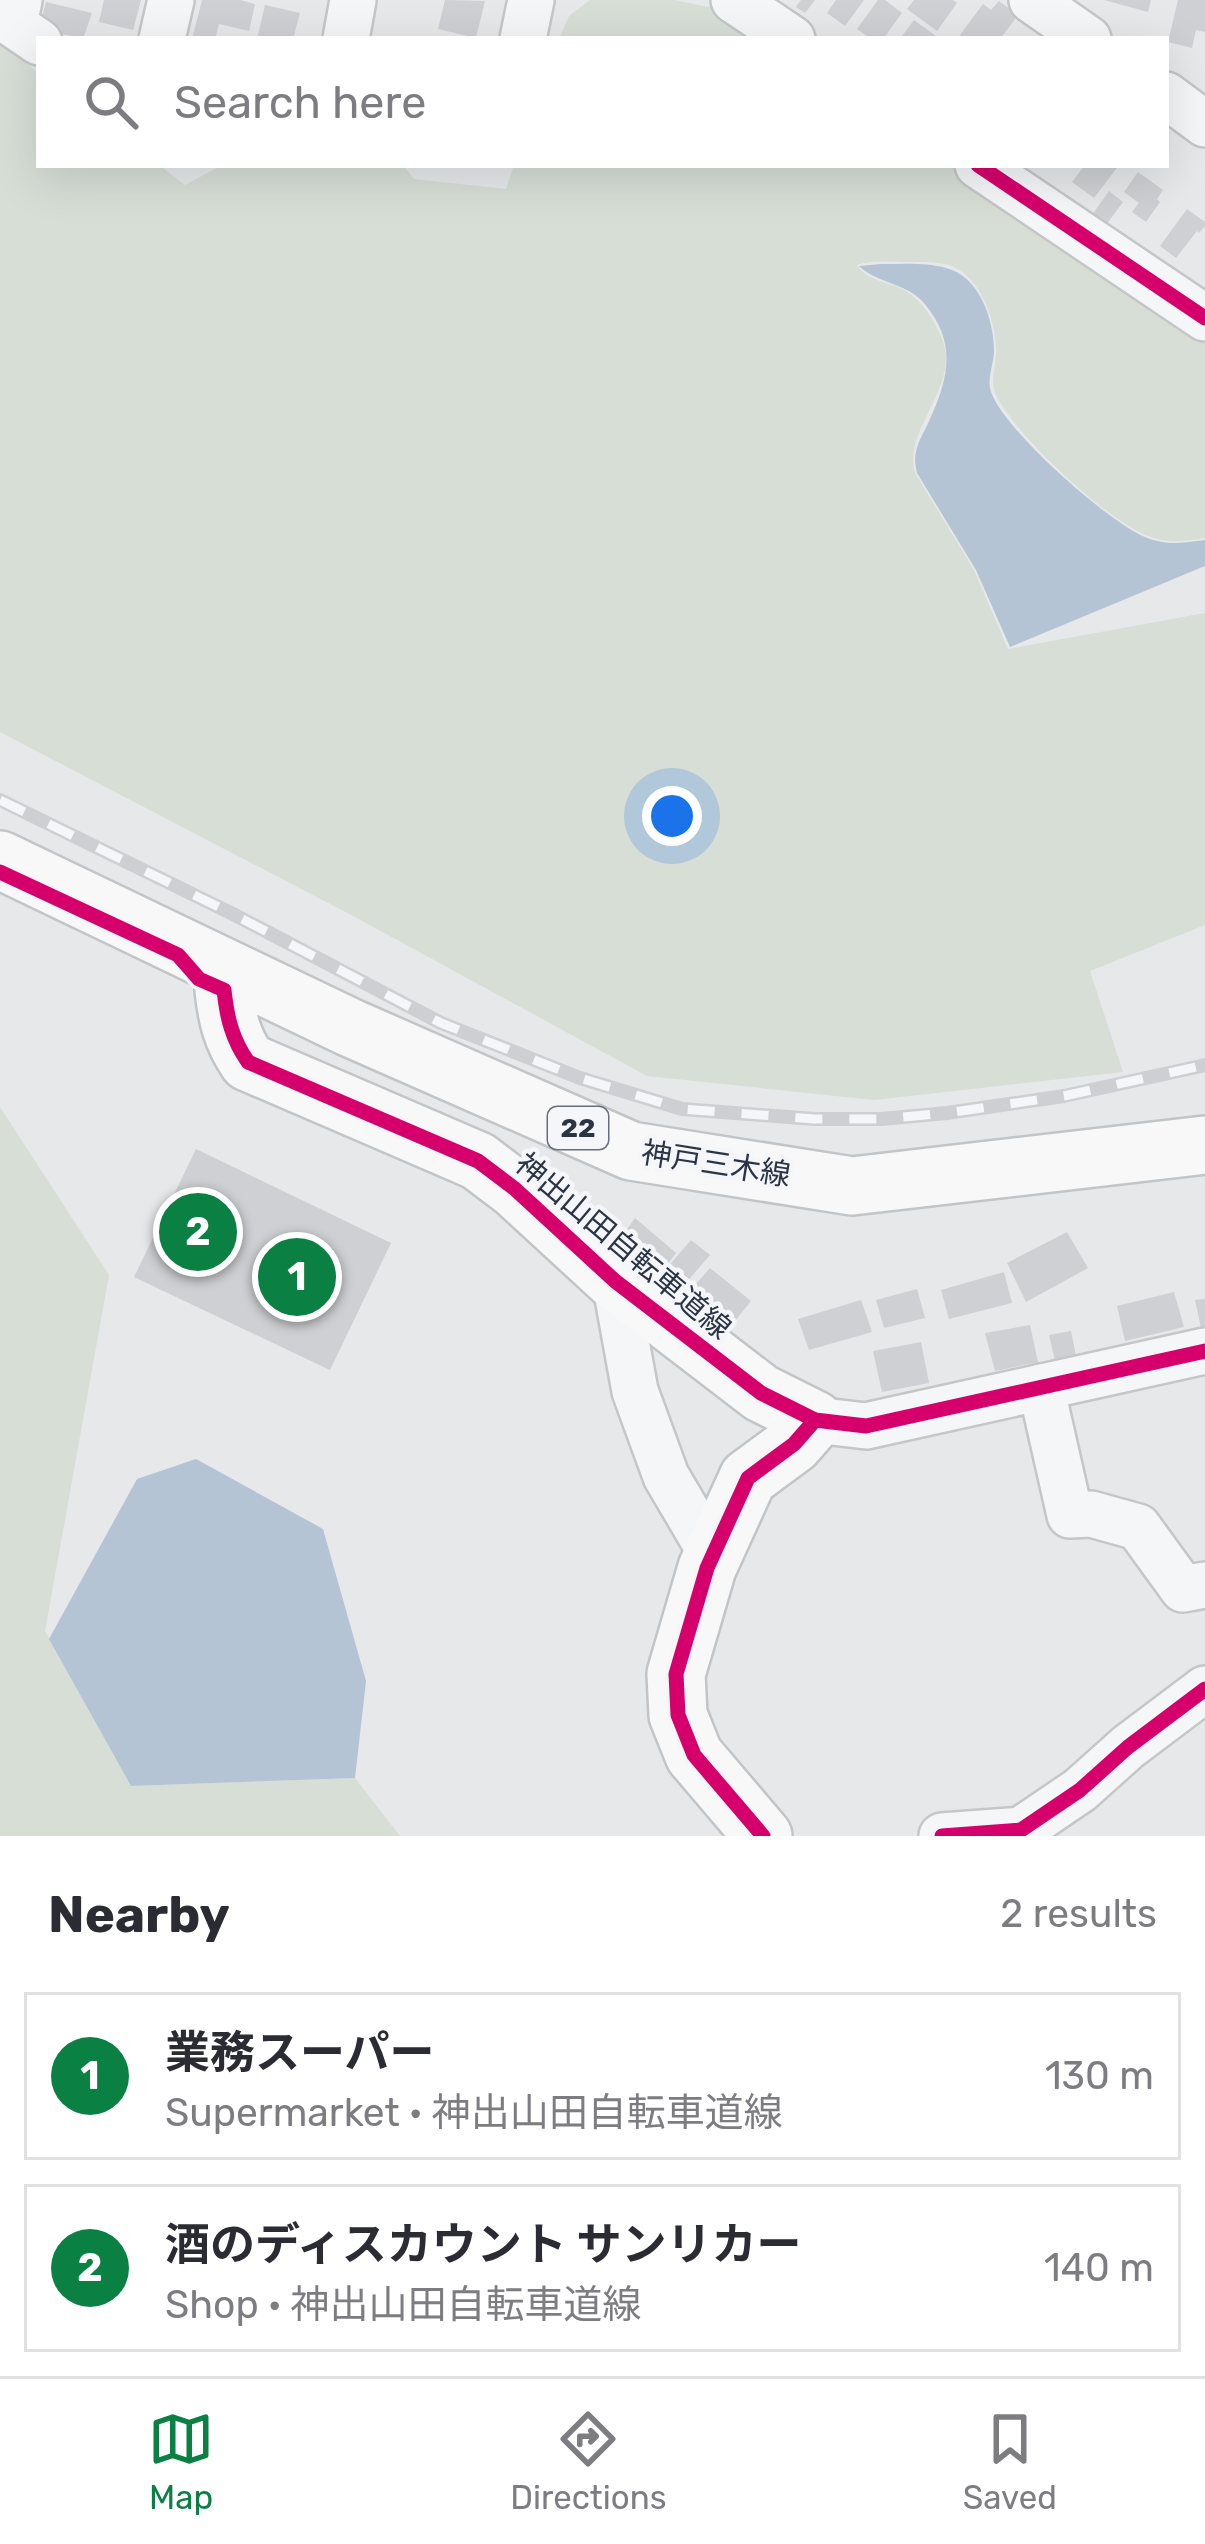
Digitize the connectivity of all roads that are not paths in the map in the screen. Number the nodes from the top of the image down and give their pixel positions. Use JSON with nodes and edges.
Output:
{"nodes":[{"id":1,"x":19,"y":0,"type":"edge"},
{"id":2,"x":171,"y":0,"type":"edge"},
{"id":3,"x":352,"y":0,"type":"edge"},
{"id":4,"x":531,"y":0,"type":"edge"},
{"id":5,"x":734,"y":0,"type":"edge"},
{"id":6,"x":163,"y":36,"type":"edge"},
{"id":7,"x":346,"y":36,"type":"edge"},
{"id":8,"x":524,"y":36,"type":"edge"},
{"id":9,"x":787,"y":36,"type":"edge"},
{"id":10,"x":36,"y":40,"type":"edge"},
{"id":11,"x":1169,"y":97,"type":"edge"},
{"id":12,"x":1205,"y":124,"type":"edge"},
{"id":13,"x":982,"y":168,"type":"edge"},
{"id":14,"x":1205,"y":318,"type":"edge"},
{"id":15,"x":0,"y":860,"type":"edge"},
{"id":16,"x":225,"y":979,"type":"junction"},
{"id":17,"x":1201,"y":1144,"type":"edge"},
{"id":18,"x":615,"y":1282,"type":"junction"},
{"id":19,"x":1205,"y":1351,"type":"edge"},
{"id":20,"x":1041,"y":1388,"type":"junction"},
{"id":21,"x":815,"y":1420,"type":"junction"},
{"id":22,"x":713,"y":1556,"type":"junction"},
{"id":23,"x":1205,"y":1585,"type":"edge"},
{"id":24,"x":1205,"y":1689,"type":"edge"},
{"id":25,"x":763,"y":1836,"type":"edge"},
{"id":26,"x":942,"y":1836,"type":"edge"}],
"edges":[{"from":1,"to":10,"type":"street"},
{"from":2,"to":6,"type":"street"},
{"from":3,"to":7,"type":"street"},
{"from":4,"to":8,"type":"street"},
{"from":5,"to":9,"type":"street"},
{"from":11,"to":12,"type":"street"},
{"from":13,"to":14,"type":"street"},
{"from":15,"to":16,"type":"main road","name":"神戸三木線","number":"22"},
{"from":16,"to":17,"type":"main road","name":"神戸三木線","number":"22"},
{"from":16,"to":18,"type":"main road","name":"神出山田自転車道線"},
{"from":18,"to":21,"type":"main road","name":"神出山田自転車道線"},
{"from":18,"to":22,"type":"street"},
{"from":19,"to":20,"type":"street"},
{"from":20,"to":21,"type":"street"},
{"from":20,"to":23,"type":"street"},
{"from":21,"to":22,"type":"main road"},
{"from":22,"to":25,"type":"main road"},
{"from":24,"to":26,"type":"street"}]}
